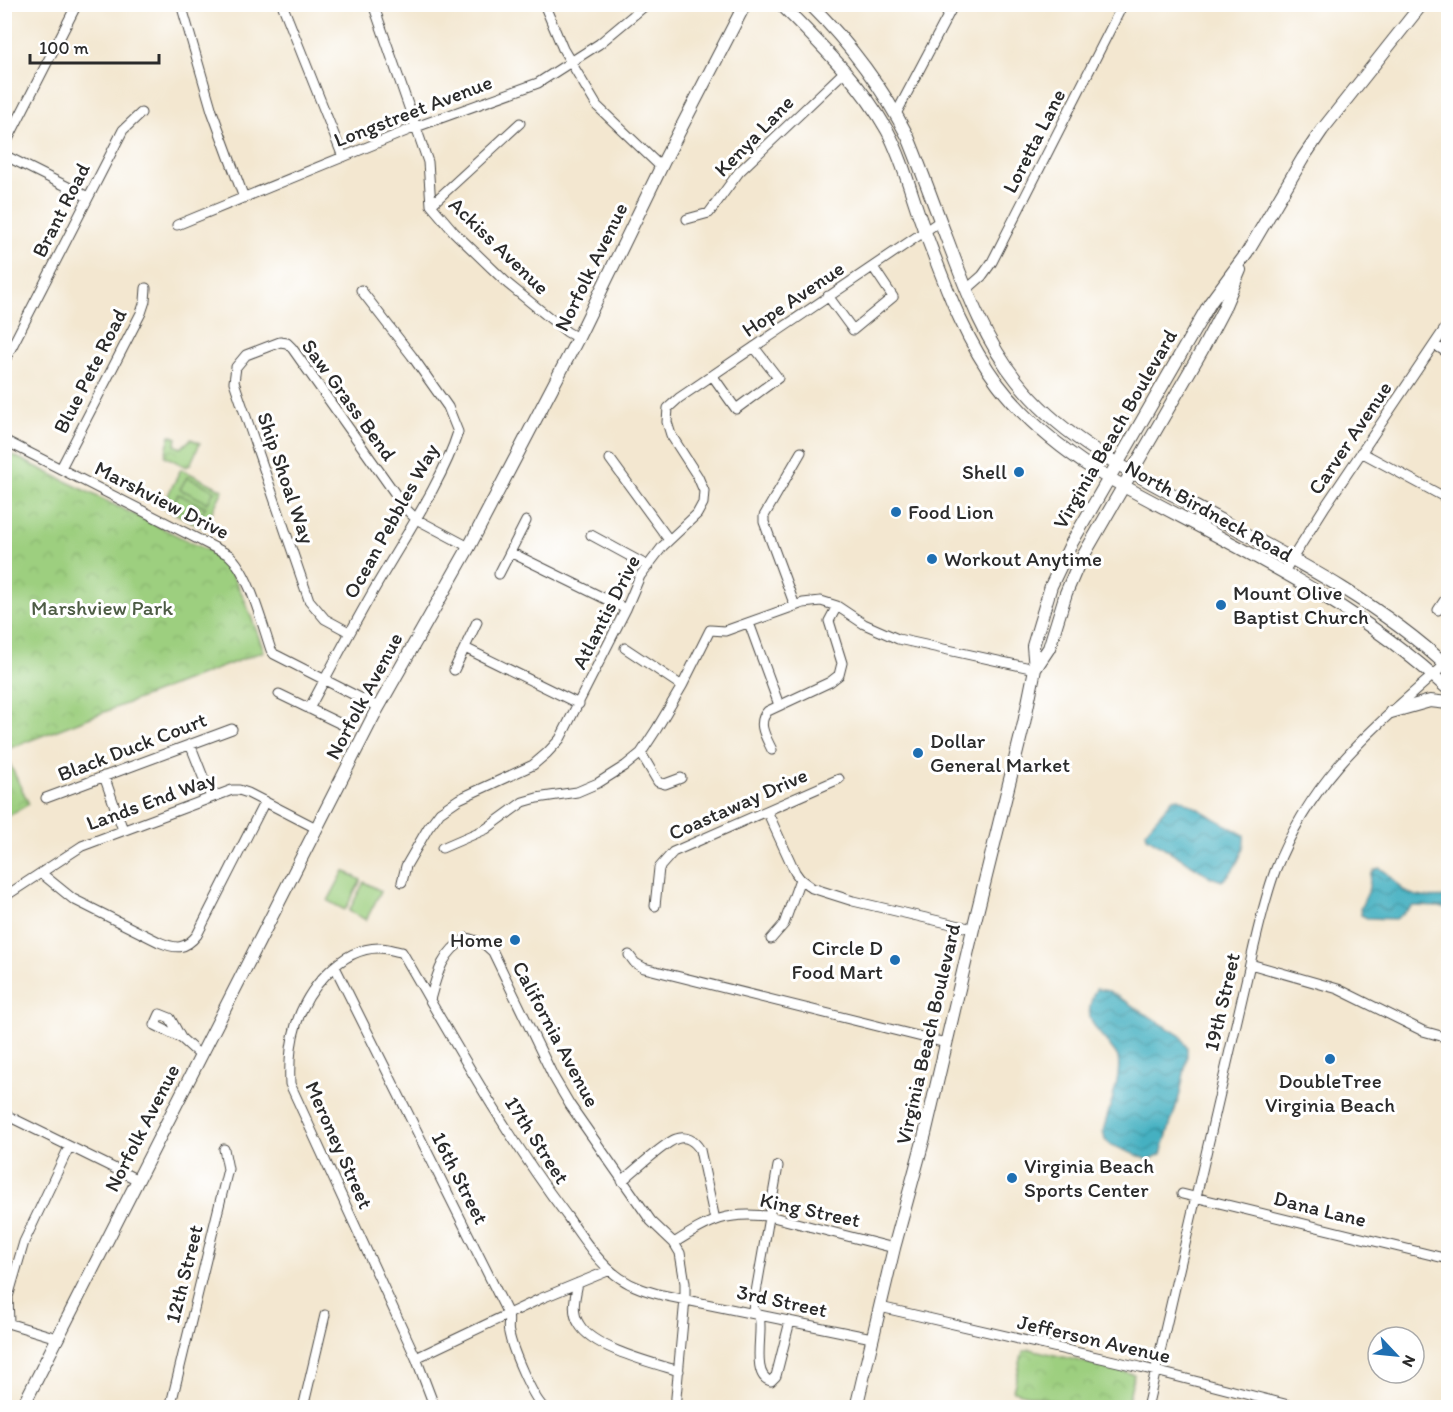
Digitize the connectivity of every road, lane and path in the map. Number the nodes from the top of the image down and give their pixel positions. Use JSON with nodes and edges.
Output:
{"nodes":[{"id":1,"x":77,"y":4,"type":"edge"},
{"id":2,"x":182,"y":4,"type":"edge"},
{"id":3,"x":282,"y":4,"type":"edge"},
{"id":4,"x":373,"y":4,"type":"edge"},
{"id":5,"x":544,"y":4,"type":"edge"},
{"id":6,"x":647,"y":4,"type":"edge"},
{"id":7,"x":745,"y":4,"type":"edge"},
{"id":8,"x":781,"y":4,"type":"edge"},
{"id":9,"x":810,"y":4,"type":"edge"},
{"id":10,"x":954,"y":4,"type":"edge"},
{"id":11,"x":1422,"y":4,"type":"edge"},
{"id":12,"x":1122,"y":9,"type":"edge"},
{"id":13,"x":570,"y":64,"type":"junction"},
{"id":14,"x":844,"y":72,"type":"junction"},
{"id":15,"x":141,"y":113,"type":"dead end"},
{"id":16,"x":896,"y":114,"type":"junction"},
{"id":17,"x":520,"y":123,"type":"dead end"},
{"id":18,"x":416,"y":128,"type":"junction"},
{"id":19,"x":4,"y":147,"type":"edge"},
{"id":20,"x":4,"y":155,"type":"edge"},
{"id":21,"x":343,"y":157,"type":"junction"},
{"id":22,"x":662,"y":167,"type":"junction"},
{"id":23,"x":88,"y":197,"type":"junction"},
{"id":24,"x":244,"y":198,"type":"junction"},
{"id":25,"x":431,"y":205,"type":"junction"},
{"id":26,"x":687,"y":219,"type":"dead end"},
{"id":27,"x":940,"y":221,"type":"junction"},
{"id":28,"x":177,"y":225,"type":"dead end"},
{"id":29,"x":925,"y":232,"type":"junction"},
{"id":30,"x":1247,"y":253,"type":"junction"},
{"id":31,"x":873,"y":267,"type":"junction"},
{"id":32,"x":146,"y":288,"type":"dead end"},
{"id":33,"x":361,"y":290,"type":"dead end"},
{"id":34,"x":966,"y":290,"type":"junction"},
{"id":35,"x":828,"y":297,"type":"junction"},
{"id":36,"x":1449,"y":324,"type":"edge"},
{"id":37,"x":578,"y":338,"type":"junction"},
{"id":38,"x":280,"y":342,"type":"joint"},
{"id":39,"x":1435,"y":345,"type":"junction"},
{"id":40,"x":754,"y":347,"type":"junction"},
{"id":41,"x":1449,"y":353,"type":"edge"},
{"id":42,"x":1000,"y":356,"type":"junction"},
{"id":43,"x":4,"y":362,"type":"edge"},
{"id":44,"x":985,"y":365,"type":"junction"},
{"id":45,"x":712,"y":375,"type":"junction"},
{"id":46,"x":4,"y":440,"type":"edge"},
{"id":47,"x":1361,"y":452,"type":"junction"},
{"id":48,"x":801,"y":453,"type":"dead end"},
{"id":49,"x":610,"y":459,"type":"dead end"},
{"id":50,"x":1117,"y":464,"type":"junction"},
{"id":51,"x":61,"y":468,"type":"junction"},
{"id":52,"x":1132,"y":472,"type":"junction"},
{"id":53,"x":1109,"y":478,"type":"junction"},
{"id":54,"x":1123,"y":486,"type":"junction"},
{"id":55,"x":1449,"y":499,"type":"edge"},
{"id":56,"x":704,"y":503,"type":"joint"},
{"id":57,"x":416,"y":519,"type":"junction"},
{"id":58,"x":526,"y":522,"type":"dead end"},
{"id":59,"x":591,"y":535,"type":"dead end"},
{"id":60,"x":669,"y":540,"type":"junction"},
{"id":61,"x":469,"y":547,"type":"junction"},
{"id":62,"x":510,"y":552,"type":"junction"},
{"id":63,"x":1292,"y":559,"type":"junction"},
{"id":64,"x":648,"y":566,"type":"junction"},
{"id":65,"x":1283,"y":573,"type":"junction"},
{"id":66,"x":500,"y":574,"type":"dead end"},
{"id":67,"x":1449,"y":595,"type":"edge"},
{"id":68,"x":795,"y":606,"type":"junction"},
{"id":69,"x":837,"y":606,"type":"junction"},
{"id":70,"x":626,"y":609,"type":"junction"},
{"id":71,"x":1438,"y":610,"type":"dead end"},
{"id":72,"x":477,"y":622,"type":"dead end"},
{"id":73,"x":749,"y":623,"type":"junction"},
{"id":74,"x":349,"y":632,"type":"junction"},
{"id":75,"x":465,"y":648,"type":"junction"},
{"id":76,"x":625,"y":648,"type":"dead end"},
{"id":77,"x":1448,"y":664,"type":"edge"},
{"id":78,"x":1035,"y":669,"type":"junction"},
{"id":79,"x":454,"y":670,"type":"dead end"},
{"id":80,"x":1433,"y":675,"type":"junction"},
{"id":81,"x":325,"y":680,"type":"junction"},
{"id":82,"x":682,"y":686,"type":"junction"},
{"id":83,"x":1449,"y":689,"type":"edge"},
{"id":84,"x":279,"y":694,"type":"dead end"},
{"id":85,"x":1449,"y":703,"type":"edge"},
{"id":86,"x":579,"y":704,"type":"junction"},
{"id":87,"x":780,"y":705,"type":"junction"},
{"id":88,"x":378,"y":707,"type":"junction"},
{"id":89,"x":309,"y":709,"type":"junction"},
{"id":90,"x":1391,"y":712,"type":"junction"},
{"id":91,"x":343,"y":725,"type":"dead end"},
{"id":92,"x":232,"y":729,"type":"dead end"},
{"id":93,"x":190,"y":744,"type":"junction"},
{"id":94,"x":771,"y":750,"type":"dead end"},
{"id":95,"x":641,"y":753,"type":"junction"},
{"id":96,"x":104,"y":776,"type":"junction"},
{"id":97,"x":681,"y":777,"type":"dead end"},
{"id":98,"x":839,"y":778,"type":"dead end"},
{"id":99,"x":211,"y":797,"type":"junction"},
{"id":100,"x":46,"y":798,"type":"dead end"},
{"id":101,"x":265,"y":801,"type":"junction"},
{"id":102,"x":767,"y":811,"type":"junction"},
{"id":103,"x":316,"y":828,"type":"junction"},
{"id":104,"x":123,"y":830,"type":"junction"},
{"id":105,"x":442,"y":848,"type":"dead end"},
{"id":106,"x":41,"y":873,"type":"junction"},
{"id":107,"x":800,"y":879,"type":"junction"},
{"id":108,"x":402,"y":882,"type":"dead end"},
{"id":109,"x":4,"y":897,"type":"edge"},
{"id":110,"x":654,"y":906,"type":"dead end"},
{"id":111,"x":973,"y":929,"type":"junction"},
{"id":112,"x":771,"y":939,"type":"dead end"},
{"id":113,"x":402,"y":952,"type":"joint"},
{"id":114,"x":629,"y":956,"type":"dead end"},
{"id":115,"x":1250,"y":964,"type":"junction"},
{"id":116,"x":335,"y":967,"type":"junction"},
{"id":117,"x":430,"y":1000,"type":"junction"},
{"id":118,"x":182,"y":1038,"type":"dead end"},
{"id":119,"x":1449,"y":1038,"type":"edge"},
{"id":120,"x":946,"y":1043,"type":"junction"},
{"id":121,"x":201,"y":1056,"type":"junction"},
{"id":122,"x":4,"y":1114,"type":"edge"},
{"id":123,"x":69,"y":1147,"type":"junction"},
{"id":124,"x":224,"y":1149,"type":"dead end"},
{"id":125,"x":778,"y":1166,"type":"dead end"},
{"id":126,"x":138,"y":1180,"type":"junction"},
{"id":127,"x":622,"y":1181,"type":"junction"},
{"id":128,"x":1182,"y":1194,"type":"dead end"},
{"id":129,"x":1194,"y":1196,"type":"junction"},
{"id":130,"x":769,"y":1216,"type":"junction"},
{"id":131,"x":715,"y":1220,"type":"junction"},
{"id":132,"x":674,"y":1244,"type":"junction"},
{"id":133,"x":894,"y":1248,"type":"junction"},
{"id":134,"x":1449,"y":1259,"type":"edge"},
{"id":135,"x":610,"y":1270,"type":"junction"},
{"id":136,"x":578,"y":1283,"type":"junction"},
{"id":137,"x":685,"y":1299,"type":"junction"},
{"id":138,"x":880,"y":1307,"type":"junction"},
{"id":139,"x":755,"y":1313,"type":"junction"},
{"id":140,"x":508,"y":1314,"type":"junction"},
{"id":141,"x":325,"y":1315,"type":"dead end"},
{"id":142,"x":790,"y":1321,"type":"junction"},
{"id":143,"x":7,"y":1323,"type":"edge"},
{"id":144,"x":57,"y":1338,"type":"junction"},
{"id":145,"x":872,"y":1338,"type":"junction"},
{"id":146,"x":416,"y":1358,"type":"junction"},
{"id":147,"x":679,"y":1371,"type":"junction"},
{"id":148,"x":1155,"y":1371,"type":"junction"},
{"id":149,"x":22,"y":1407,"type":"edge"},
{"id":150,"x":170,"y":1407,"type":"edge"},
{"id":151,"x":303,"y":1407,"type":"edge"},
{"id":152,"x":435,"y":1407,"type":"edge"},
{"id":153,"x":544,"y":1407,"type":"edge"},
{"id":154,"x":675,"y":1407,"type":"edge"},
{"id":155,"x":855,"y":1407,"type":"edge"},
{"id":156,"x":1147,"y":1407,"type":"edge"},
{"id":157,"x":1300,"y":1407,"type":"edge"}],
"edges":[{"from":1,"to":19,"type":"street"},
{"from":2,"to":24,"type":"street"},
{"from":3,"to":21,"type":"street"},
{"from":4,"to":18,"type":"street","name":"Ackiss Avenue"},
{"from":5,"to":13,"type":"street"},
{"from":6,"to":13,"type":"street","name":"Longstreet Avenue"},
{"from":7,"to":22,"type":"main road","name":"Norfolk Avenue"},
{"from":8,"to":14,"type":"main road","name":"North Birdneck Road"},
{"from":9,"to":16,"type":"main road","name":"North Birdneck Road"},
{"from":10,"to":16,"type":"street"},
{"from":11,"to":30,"type":"main road","name":"Virginia Beach Boulevard"},
{"from":12,"to":34,"type":"street","name":"Loretta Lane"},
{"from":13,"to":18,"type":"street","name":"Longstreet Avenue"},
{"from":13,"to":22,"type":"street"},
{"from":14,"to":26,"type":"street","name":"Kenya Lane"},
{"from":14,"to":29,"type":"main road","name":"North Birdneck Road"},
{"from":15,"to":23,"type":"street","name":"Brant Road"},
{"from":16,"to":27,"type":"main road","name":"North Birdneck Road"},
{"from":17,"to":25,"type":"street"},
{"from":18,"to":21,"type":"street","name":"Longstreet Avenue"},
{"from":18,"to":25,"type":"street","name":"Ackiss Avenue"},
{"from":20,"to":23,"type":"street"},
{"from":21,"to":24,"type":"street","name":"Longstreet Avenue"},
{"from":22,"to":37,"type":"main road","name":"Norfolk Avenue"},
{"from":23,"to":43,"type":"street","name":"Brant Road"},
{"from":24,"to":28,"type":"street","name":"Longstreet Avenue"},
{"from":25,"to":37,"type":"street","name":"Ackiss Avenue"},
{"from":27,"to":29,"type":"street","name":"Hope Avenue"},
{"from":27,"to":34,"type":"main road","name":"North Birdneck Road"},
{"from":29,"to":31,"type":"street","name":"Hope Avenue"},
{"from":29,"to":44,"type":"main road","name":"North Birdneck Road"},
{"from":30,"to":50,"type":"main road","name":"Virginia Beach Boulevard"},
{"from":30,"to":52,"type":"main road","name":"Virginia Beach Boulevard"},
{"from":31,"to":35,"type":"street","name":"Hope Avenue"},
{"from":31,"to":35,"type":"street"},
{"from":32,"to":51,"type":"street","name":"Blue Pete Road"},
{"from":33,"to":57,"type":"street","name":"Ocean Pebbles Way"},
{"from":34,"to":42,"type":"main road","name":"North Birdneck Road"},
{"from":35,"to":40,"type":"street","name":"Hope Avenue"},
{"from":36,"to":39,"type":"street","name":"Carver Avenue"},
{"from":37,"to":61,"type":"main road","name":"Norfolk Avenue"},
{"from":38,"to":57,"type":"street","name":"Saw Grass Bend"},
{"from":38,"to":74,"type":"street","name":"Ship Shoal Way"},
{"from":39,"to":41,"type":"street"},
{"from":39,"to":47,"type":"street","name":"Carver Avenue"},
{"from":40,"to":45,"type":"street","name":"Hope Avenue"},
{"from":40,"to":45,"type":"street"},
{"from":42,"to":44,"type":"street"},
{"from":42,"to":50,"type":"main road","name":"North Birdneck Road"},
{"from":44,"to":53,"type":"main road","name":"North Birdneck Road"},
{"from":45,"to":56,"type":"street","name":"Hope Avenue"},
{"from":46,"to":51,"type":"street","name":"Marshview Drive"},
{"from":47,"to":55,"type":"street"},
{"from":47,"to":63,"type":"street","name":"Carver Avenue"},
{"from":48,"to":68,"type":"street"},
{"from":49,"to":60,"type":"street"},
{"from":50,"to":52,"type":"main road","name":"North Birdneck Road"},
{"from":50,"to":53,"type":"main road","name":"Virginia Beach Boulevard"},
{"from":51,"to":81,"type":"street","name":"Marshview Drive"},
{"from":52,"to":54,"type":"main road","name":"Virginia Beach Boulevard"},
{"from":52,"to":63,"type":"main road","name":"North Birdneck Road"},
{"from":53,"to":54,"type":"main road","name":"North Birdneck Road"},
{"from":53,"to":78,"type":"main road","name":"Virginia Beach Boulevard"},
{"from":54,"to":65,"type":"main road","name":"North Birdneck Road"},
{"from":54,"to":78,"type":"main road","name":"Virginia Beach Boulevard"},
{"from":56,"to":60,"type":"street","name":"Atlantis Drive"},
{"from":57,"to":61,"type":"street","name":"Saw Grass Bend"},
{"from":57,"to":74,"type":"street","name":"Ocean Pebbles Way"},
{"from":58,"to":62,"type":"street"},
{"from":59,"to":64,"type":"street"},
{"from":60,"to":64,"type":"street","name":"Atlantis Drive"},
{"from":61,"to":88,"type":"main road","name":"Norfolk Avenue"},
{"from":62,"to":66,"type":"street"},
{"from":62,"to":70,"type":"street"},
{"from":63,"to":65,"type":"street","name":"Carver Avenue"},
{"from":63,"to":77,"type":"main road","name":"North Birdneck Road"},
{"from":64,"to":70,"type":"street","name":"Atlantis Drive"},
{"from":65,"to":80,"type":"main road","name":"North Birdneck Road"},
{"from":67,"to":71,"type":"street"},
{"from":68,"to":69,"type":"street"},
{"from":68,"to":73,"type":"street"},
{"from":69,"to":78,"type":"street"},
{"from":69,"to":87,"type":"street"},
{"from":70,"to":86,"type":"street","name":"Atlantis Drive"},
{"from":72,"to":75,"type":"street"},
{"from":73,"to":82,"type":"street"},
{"from":73,"to":87,"type":"street"},
{"from":74,"to":81,"type":"street","name":"Ocean Pebbles Way"},
{"from":75,"to":79,"type":"street"},
{"from":75,"to":86,"type":"street"},
{"from":76,"to":82,"type":"street"},
{"from":77,"to":80,"type":"street","name":"19th Street"},
{"from":78,"to":111,"type":"main road","name":"Virginia Beach Boulevard"},
{"from":80,"to":83,"type":"main road","name":"North Birdneck Road"},
{"from":80,"to":90,"type":"street","name":"19th Street"},
{"from":81,"to":88,"type":"street","name":"Marshview Drive"},
{"from":81,"to":89,"type":"street","name":"Ocean Pebbles Way"},
{"from":82,"to":95,"type":"street"},
{"from":84,"to":89,"type":"street"},
{"from":85,"to":90,"type":"main road"},
{"from":86,"to":108,"type":"street","name":"Atlantis Drive"},
{"from":87,"to":94,"type":"street"},
{"from":88,"to":103,"type":"main road","name":"Norfolk Avenue"},
{"from":89,"to":91,"type":"street"},
{"from":90,"to":115,"type":"street","name":"19th Street"},
{"from":92,"to":93,"type":"street","name":"Black Duck Court"},
{"from":93,"to":96,"type":"street","name":"Black Duck Court"},
{"from":93,"to":99,"type":"street"},
{"from":95,"to":97,"type":"street"},
{"from":95,"to":105,"type":"street"},
{"from":96,"to":100,"type":"street","name":"Black Duck Court"},
{"from":96,"to":104,"type":"street"},
{"from":98,"to":102,"type":"street","name":"Coastaway Drive"},
{"from":99,"to":101,"type":"street","name":"Lands End Way"},
{"from":99,"to":104,"type":"street","name":"Lands End Way"},
{"from":101,"to":103,"type":"street","name":"Lands End Way"},
{"from":101,"to":106,"type":"street"},
{"from":102,"to":107,"type":"street"},
{"from":102,"to":110,"type":"street","name":"Coastaway Drive"},
{"from":103,"to":121,"type":"main road","name":"Norfolk Avenue"},
{"from":104,"to":106,"type":"street","name":"Lands End Way"},
{"from":106,"to":109,"type":"street","name":"Lands End Way"},
{"from":107,"to":111,"type":"street"},
{"from":107,"to":112,"type":"street"},
{"from":111,"to":120,"type":"main road","name":"Virginia Beach Boulevard"},
{"from":113,"to":116,"type":"street","name":"Meroney Street"},
{"from":113,"to":117,"type":"street","name":"17th Street"},
{"from":114,"to":120,"type":"street"},
{"from":115,"to":119,"type":"street"},
{"from":115,"to":129,"type":"street","name":"19th Street"},
{"from":116,"to":140,"type":"street","name":"16th Street"},
{"from":116,"to":146,"type":"street","name":"Meroney Street"},
{"from":117,"to":127,"type":"street","name":"California Avenue"},
{"from":117,"to":135,"type":"street","name":"17th Street"},
{"from":118,"to":121,"type":"street"},
{"from":120,"to":133,"type":"main road","name":"Virginia Beach Boulevard"},
{"from":121,"to":126,"type":"main road","name":"Norfolk Avenue"},
{"from":122,"to":123,"type":"street"},
{"from":123,"to":126,"type":"street"},
{"from":123,"to":143,"type":"street"},
{"from":124,"to":150,"type":"street","name":"12th Street"},
{"from":125,"to":130,"type":"street"},
{"from":126,"to":144,"type":"main road","name":"Norfolk Avenue"},
{"from":127,"to":131,"type":"street"},
{"from":127,"to":132,"type":"street","name":"California Avenue"},
{"from":128,"to":129,"type":"street","name":"Dana Lane"},
{"from":129,"to":134,"type":"street","name":"Dana Lane"},
{"from":129,"to":148,"type":"street","name":"19th Street"},
{"from":130,"to":131,"type":"street","name":"King Street"},
{"from":130,"to":133,"type":"street","name":"King Street"},
{"from":130,"to":139,"type":"street"},
{"from":131,"to":132,"type":"street","name":"King Street"},
{"from":132,"to":137,"type":"street"},
{"from":133,"to":138,"type":"main road","name":"Virginia Beach Boulevard"},
{"from":135,"to":136,"type":"street"},
{"from":135,"to":137,"type":"street","name":"17th Street"},
{"from":136,"to":140,"type":"street"},
{"from":136,"to":147,"type":"street"},
{"from":137,"to":139,"type":"street","name":"3rd Street"},
{"from":137,"to":147,"type":"street"},
{"from":138,"to":145,"type":"main road","name":"Virginia Beach Boulevard"},
{"from":138,"to":148,"type":"street","name":"Jefferson Avenue"},
{"from":139,"to":142,"type":"street","name":"3rd Street"},
{"from":139,"to":142,"type":"street"},
{"from":140,"to":146,"type":"street"},
{"from":140,"to":153,"type":"street","name":"16th Street"},
{"from":141,"to":151,"type":"street"},
{"from":142,"to":145,"type":"street","name":"3rd Street"},
{"from":143,"to":144,"type":"street"},
{"from":144,"to":149,"type":"main road","name":"Norfolk Avenue"},
{"from":145,"to":155,"type":"main road","name":"Virginia Beach Boulevard"},
{"from":146,"to":152,"type":"street","name":"Meroney Street"},
{"from":147,"to":154,"type":"street"},
{"from":148,"to":156,"type":"street","name":"19th Street"},
{"from":148,"to":157,"type":"street","name":"Jefferson Avenue"}]}
